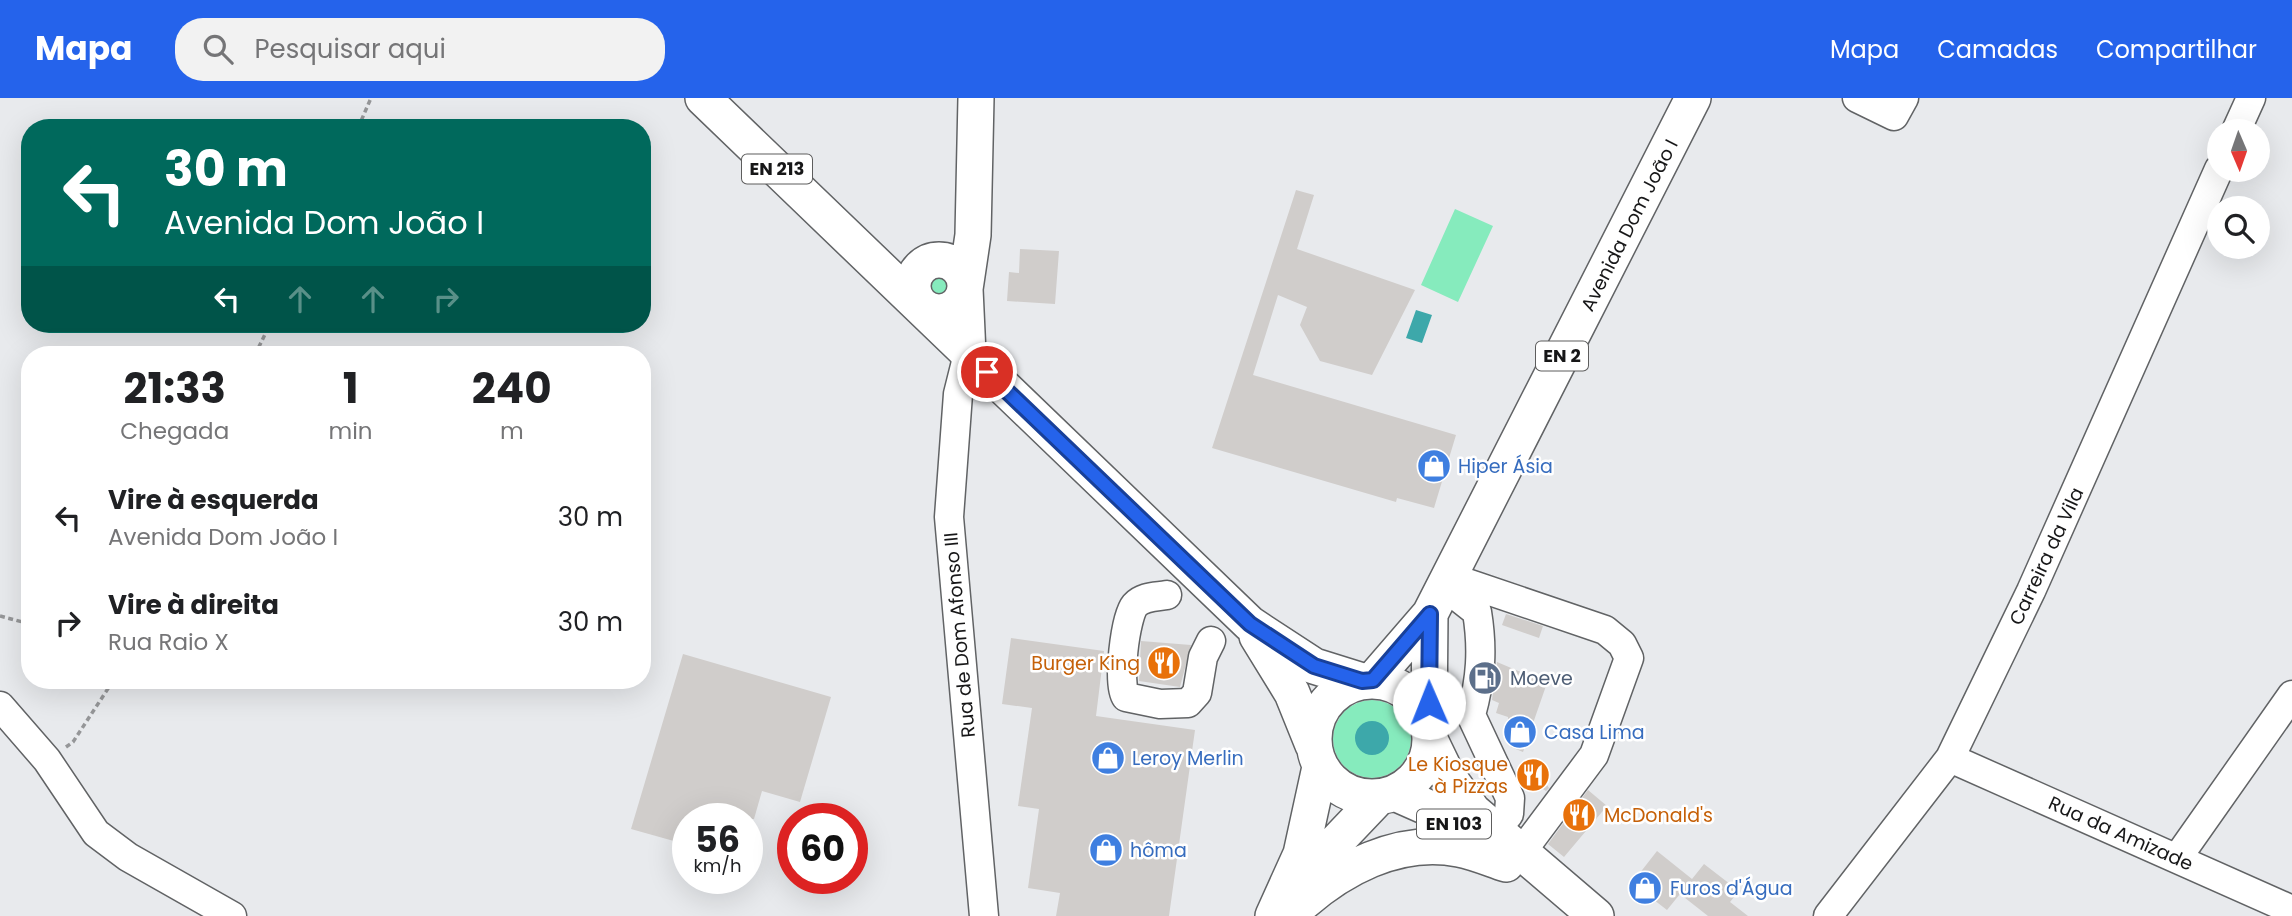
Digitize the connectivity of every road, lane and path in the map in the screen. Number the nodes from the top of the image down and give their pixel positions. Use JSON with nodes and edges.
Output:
{"nodes":[{"id":1,"x":371,"y":98,"type":"edge"},
{"id":2,"x":703,"y":98,"type":"edge"},
{"id":3,"x":976,"y":98,"type":"edge"},
{"id":4,"x":1693,"y":98,"type":"edge"},
{"id":5,"x":1857,"y":98,"type":"edge"},
{"id":6,"x":1904,"y":98,"type":"edge"},
{"id":7,"x":2250,"y":98,"type":"edge"},
{"id":8,"x":362,"y":119,"type":"edge"},
{"id":9,"x":2241,"y":119,"type":"edge"},
{"id":10,"x":2213,"y":182,"type":"edge"},
{"id":11,"x":972,"y":202,"type":"junction"},
{"id":12,"x":851,"y":241,"type":"junction"},
{"id":13,"x":932,"y":262,"type":"junction"},
{"id":14,"x":965,"y":289,"type":"junction"},
{"id":15,"x":919,"y":303,"type":"junction"},
{"id":16,"x":968,"y":354,"type":"junction"},
{"id":17,"x":1441,"y":592,"type":"junction"},
{"id":18,"x":1167,"y":595,"type":"dead end"},
{"id":19,"x":0,"y":616,"type":"edge"},
{"id":20,"x":21,"y":622,"type":"edge"},
{"id":21,"x":1250,"y":624,"type":"junction"},
{"id":22,"x":1211,"y":641,"type":"dead end"},
{"id":23,"x":1368,"y":681,"type":"junction"},
{"id":24,"x":108,"y":689,"type":"edge"},
{"id":25,"x":2292,"y":695,"type":"edge"},
{"id":26,"x":0,"y":706,"type":"edge"},
{"id":27,"x":1430,"y":732,"type":"junction"},
{"id":28,"x":1317,"y":756,"type":"junction"},
{"id":29,"x":1950,"y":758,"type":"junction"},
{"id":30,"x":47,"y":760,"type":"junction"},
{"id":31,"x":1387,"y":795,"type":"junction"},
{"id":32,"x":1507,"y":850,"type":"junction"},
{"id":33,"x":2178,"y":857,"type":"junction"},
{"id":34,"x":2292,"y":910,"type":"edge"},
{"id":35,"x":1281,"y":912,"type":"edge"},
{"id":36,"x":232,"y":916,"type":"edge"},
{"id":37,"x":984,"y":916,"type":"edge"},
{"id":38,"x":1568,"y":916,"type":"edge"},
{"id":39,"x":1596,"y":916,"type":"edge"},
{"id":40,"x":1828,"y":916,"type":"edge"}],
"edges":[{"from":1,"to":8,"type":"path"},
{"from":2,"to":12,"type":"main road","number":"EN 213"},
{"from":3,"to":11,"type":"main road"},
{"from":4,"to":17,"type":"main road","name":"Avenida Dom João I","number":"EN 2"},
{"from":5,"to":6,"type":"street"},
{"from":7,"to":9,"type":"street"},
{"from":10,"to":29,"type":"street","name":"Carreira da Vila"},
{"from":11,"to":13,"type":"main road"},
{"from":11,"to":14,"type":"main road"},
{"from":12,"to":13,"type":"main road","number":"EN 213"},
{"from":12,"to":15,"type":"main road","number":"EN 213"},
{"from":13,"to":14,"type":"main road","number":"EN 213"},
{"from":13,"to":15,"type":"main road"},
{"from":14,"to":15,"type":"main road"},
{"from":14,"to":16,"type":"main road"},
{"from":15,"to":16,"type":"main road","number":"EN 213"},
{"from":16,"to":21,"type":"main road","number":"EN 213"},
{"from":16,"to":37,"type":"street","name":"Rua de Dom Afonso III"},
{"from":17,"to":23,"type":"main road","name":"Avenida Dom João I","number":"EN 2"},
{"from":17,"to":27,"type":"main road","name":"Avenida Dom João I","number":"EN 2"},
{"from":17,"to":32,"type":"street"},
{"from":17,"to":32,"type":"street"},
{"from":18,"to":22,"type":"street"},
{"from":19,"to":20,"type":"path"},
{"from":21,"to":23,"type":"main road","number":"EN 213"},
{"from":21,"to":28,"type":"main road","number":"EN 213"},
{"from":23,"to":27,"type":"main road"},
{"from":23,"to":28,"type":"main road","number":"EN 2"},
{"from":24,"to":30,"type":"path"},
{"from":25,"to":33,"type":"street"},
{"from":26,"to":30,"type":"street"},
{"from":27,"to":31,"type":"main road","number":"EN 2"},
{"from":27,"to":32,"type":"main road","number":"EN 103"},
{"from":28,"to":31,"type":"main road"},
{"from":28,"to":35,"type":"main road","number":"EN 2"},
{"from":29,"to":33,"type":"street","name":"Rua da Amizade"},
{"from":29,"to":40,"type":"street","name":"Carreira da Vila"},
{"from":30,"to":36,"type":"street"},
{"from":31,"to":32,"type":"main road","number":"EN 103"},
{"from":31,"to":35,"type":"main road","number":"EN 2"},
{"from":32,"to":35,"type":"main road"},
{"from":32,"to":38,"type":"main road","number":"EN 103"},
{"from":32,"to":39,"type":"main road","number":"EN 103"},
{"from":33,"to":34,"type":"street","name":"Rua da Amizade"}]}
